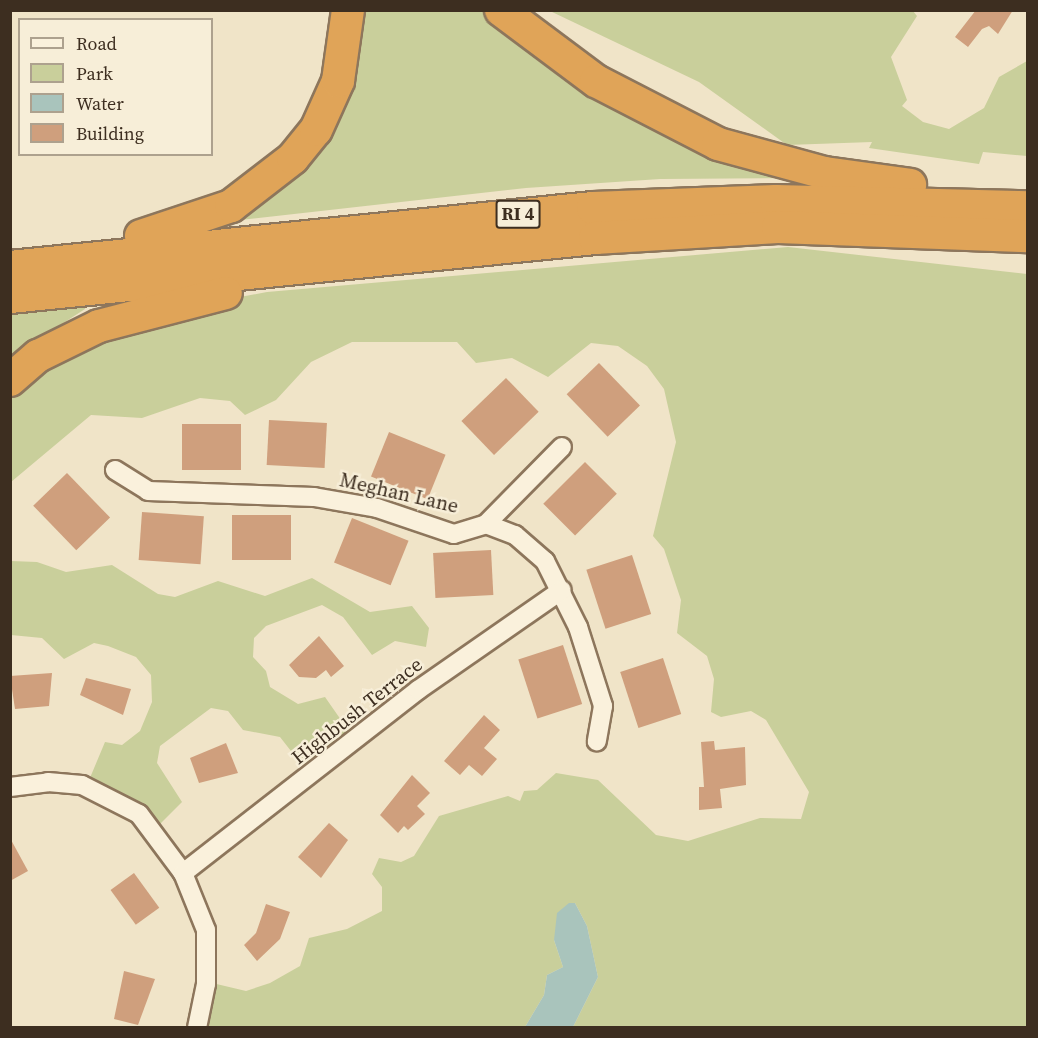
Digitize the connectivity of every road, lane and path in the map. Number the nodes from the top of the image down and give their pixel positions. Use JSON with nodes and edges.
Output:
{"nodes":[{"id":1,"x":348,"y":10,"type":"edge"},
{"id":2,"x":501,"y":10,"type":"edge"},
{"id":3,"x":1028,"y":195,"type":"edge"},
{"id":4,"x":1028,"y":207,"type":"edge"},
{"id":5,"x":1028,"y":236,"type":"edge"},
{"id":6,"x":10,"y":252,"type":"edge"},
{"id":7,"x":484,"y":252,"type":"junction"},
{"id":8,"x":10,"y":267,"type":"edge"},
{"id":9,"x":10,"y":297,"type":"edge"},
{"id":10,"x":10,"y":380,"type":"edge"},
{"id":11,"x":562,"y":447,"type":"dead end"},
{"id":12,"x":115,"y":470,"type":"dead end"},
{"id":13,"x":486,"y":524,"type":"junction"},
{"id":14,"x":562,"y":590,"type":"junction"},
{"id":15,"x":597,"y":741,"type":"dead end"},
{"id":16,"x":10,"y":787,"type":"edge"},
{"id":17,"x":183,"y":873,"type":"junction"},
{"id":18,"x":197,"y":1028,"type":"edge"}],
"edges":[{"from":1,"to":6,"type":"highway"},
{"from":2,"to":3,"type":"highway"},
{"from":4,"to":8,"type":"highway","number":"RI 4"},
{"from":5,"to":7,"type":"highway","number":"RI 4"},
{"from":7,"to":9,"type":"highway","number":"RI 4"},
{"from":7,"to":10,"type":"highway"},
{"from":11,"to":13,"type":"street"},
{"from":12,"to":13,"type":"street","name":"Meghan Lane"},
{"from":13,"to":14,"type":"street"},
{"from":14,"to":15,"type":"street"},
{"from":14,"to":17,"type":"street","name":"Highbush Terrace"},
{"from":16,"to":17,"type":"street"},
{"from":17,"to":18,"type":"street"}]}
